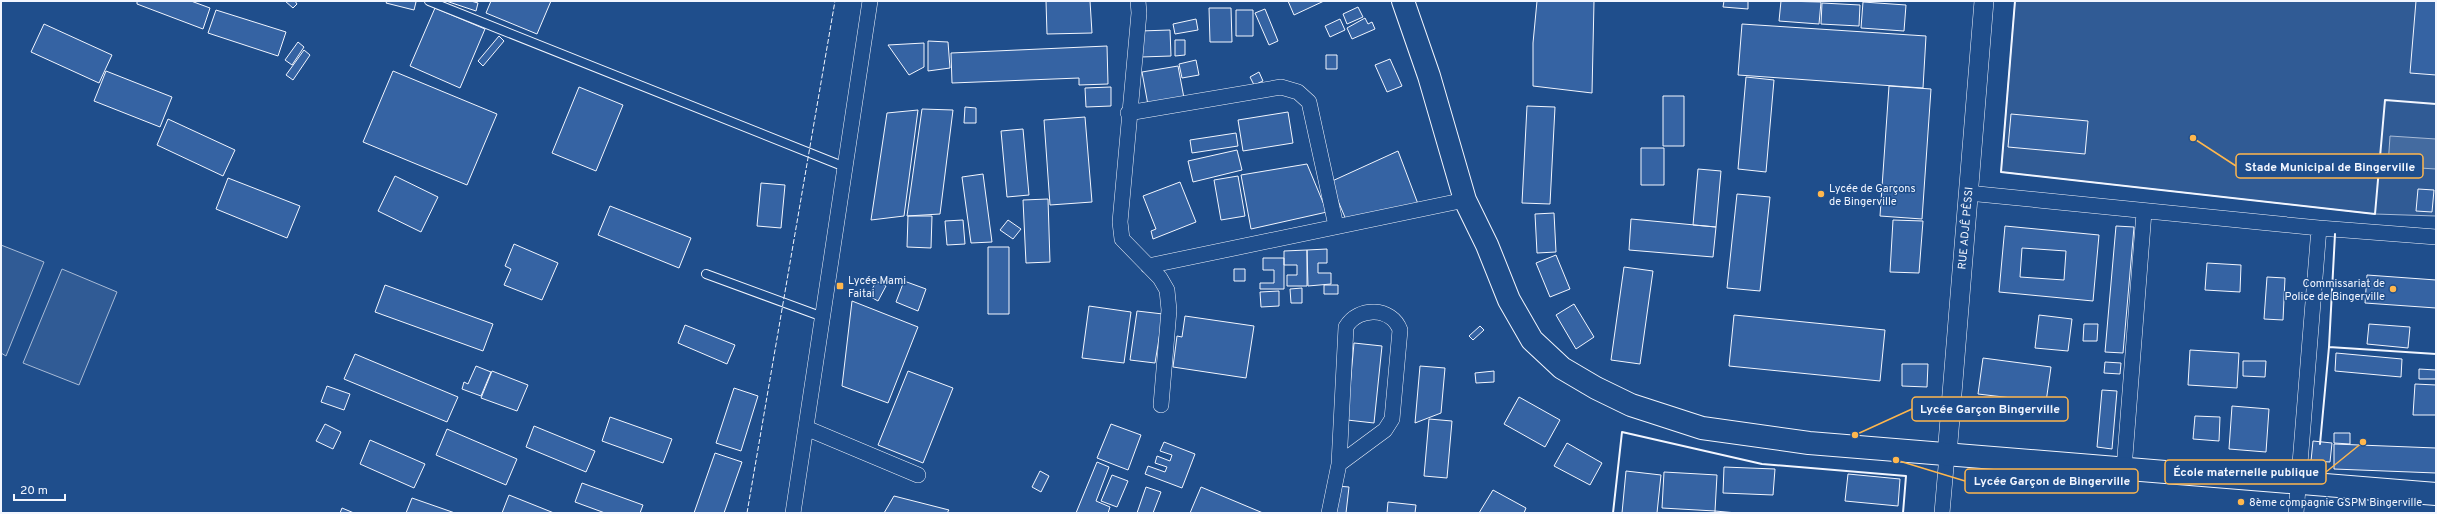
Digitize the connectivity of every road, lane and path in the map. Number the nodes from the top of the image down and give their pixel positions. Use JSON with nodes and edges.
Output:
{"nodes":[{"id":1,"x":429,"y":1,"type":"edge"},
{"id":2,"x":870,"y":1,"type":"edge"},
{"id":3,"x":1138,"y":1,"type":"edge"},
{"id":4,"x":1403,"y":1,"type":"edge"},
{"id":5,"x":1984,"y":1,"type":"edge"},
{"id":6,"x":1128,"y":114,"type":"junction"},
{"id":7,"x":845,"y":167,"type":"junction"},
{"id":8,"x":1968,"y":193,"type":"junction"},
{"id":9,"x":1466,"y":200,"type":"junction"},
{"id":10,"x":2144,"y":212,"type":"junction"},
{"id":11,"x":1336,"y":226,"type":"junction"},
{"id":12,"x":2319,"y":228,"type":"junction"},
{"id":13,"x":2436,"y":237,"type":"edge"},
{"id":14,"x":1148,"y":266,"type":"junction"},
{"id":15,"x":706,"y":274,"type":"dead end"},
{"id":16,"x":823,"y":317,"type":"junction"},
{"id":17,"x":1161,"y":405,"type":"dead end"},
{"id":18,"x":806,"y":428,"type":"junction"},
{"id":19,"x":1947,"y":454,"type":"junction"},
{"id":20,"x":1339,"y":464,"type":"junction"},
{"id":21,"x":2124,"y":469,"type":"junction"},
{"id":22,"x":918,"y":475,"type":"dead end"},
{"id":23,"x":2299,"y":483,"type":"junction"},
{"id":24,"x":2436,"y":494,"type":"edge"},
{"id":25,"x":793,"y":513,"type":"edge"},
{"id":26,"x":1329,"y":513,"type":"edge"},
{"id":27,"x":1942,"y":513,"type":"edge"},
{"id":28,"x":2296,"y":513,"type":"edge"}],
"edges":[{"from":1,"to":7,"type":"lane"},
{"from":2,"to":7,"type":"street"},
{"from":3,"to":6,"type":"street"},
{"from":4,"to":9,"type":"main road"},
{"from":5,"to":8,"type":"street","name":"RUE ADJÊ PÊSSI"},
{"from":6,"to":11,"type":"street"},
{"from":6,"to":14,"type":"street"},
{"from":7,"to":16,"type":"street"},
{"from":8,"to":10,"type":"street"},
{"from":8,"to":19,"type":"street","name":"RUE ADJÊ PÊSSI"},
{"from":9,"to":11,"type":"street"},
{"from":9,"to":19,"type":"main road"},
{"from":10,"to":12,"type":"street"},
{"from":10,"to":21,"type":"street"},
{"from":11,"to":14,"type":"street"},
{"from":12,"to":13,"type":"street"},
{"from":12,"to":23,"type":"street"},
{"from":14,"to":17,"type":"street"},
{"from":15,"to":16,"type":"lane"},
{"from":16,"to":18,"type":"street"},
{"from":18,"to":22,"type":"street"},
{"from":18,"to":25,"type":"street"},
{"from":19,"to":21,"type":"main road"},
{"from":19,"to":27,"type":"street"},
{"from":20,"to":20,"type":"street"},
{"from":20,"to":26,"type":"street"},
{"from":21,"to":23,"type":"main road"},
{"from":23,"to":24,"type":"main road"},
{"from":23,"to":28,"type":"street"}]}
